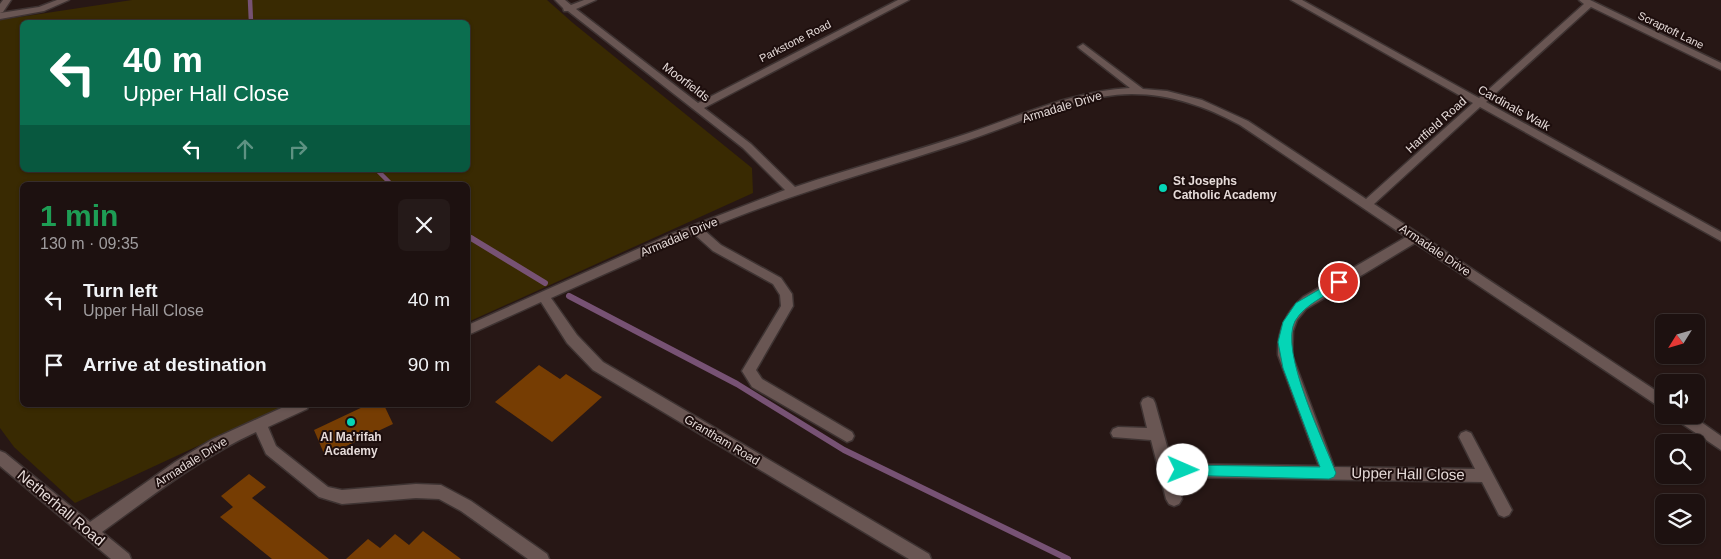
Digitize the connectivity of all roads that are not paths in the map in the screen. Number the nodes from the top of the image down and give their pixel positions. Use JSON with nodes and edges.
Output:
{"nodes":[{"id":1,"x":7,"y":0,"type":"edge"},
{"id":2,"x":65,"y":0,"type":"edge"},
{"id":3,"x":559,"y":0,"type":"edge"},
{"id":4,"x":592,"y":0,"type":"edge"},
{"id":5,"x":905,"y":0,"type":"edge"},
{"id":6,"x":1295,"y":0,"type":"edge"},
{"id":7,"x":1587,"y":2,"type":"edge"},
{"id":8,"x":568,"y":8,"type":"junction"},
{"id":9,"x":0,"y":10,"type":"edge"},
{"id":10,"x":0,"y":16,"type":"edge"},
{"id":11,"x":1083,"y":47,"type":"dead end"},
{"id":12,"x":1721,"y":66,"type":"edge"},
{"id":13,"x":1141,"y":92,"type":"junction"},
{"id":14,"x":1479,"y":103,"type":"junction"},
{"id":15,"x":698,"y":107,"type":"junction"},
{"id":16,"x":792,"y":191,"type":"junction"},
{"id":17,"x":1366,"y":205,"type":"junction"},
{"id":18,"x":696,"y":229,"type":"junction"},
{"id":19,"x":1416,"y":237,"type":"junction"},
{"id":20,"x":1721,"y":237,"type":"edge"},
{"id":21,"x":543,"y":296,"type":"junction"},
{"id":22,"x":470,"y":329,"type":"edge"},
{"id":23,"x":1655,"y":398,"type":"edge"},
{"id":24,"x":1148,"y":403,"type":"dead end"},
{"id":25,"x":297,"y":407,"type":"edge"},
{"id":26,"x":259,"y":424,"type":"junction"},
{"id":27,"x":1693,"y":424,"type":"edge"},
{"id":28,"x":1118,"y":433,"type":"dead end"},
{"id":29,"x":1156,"y":434,"type":"junction"},
{"id":30,"x":848,"y":436,"type":"dead end"},
{"id":31,"x":1466,"y":437,"type":"dead end"},
{"id":32,"x":1721,"y":444,"type":"edge"},
{"id":33,"x":0,"y":457,"type":"edge"},
{"id":34,"x":1166,"y":470,"type":"junction"},
{"id":35,"x":1329,"y":473,"type":"junction"},
{"id":36,"x":1486,"y":476,"type":"junction"},
{"id":37,"x":1174,"y":499,"type":"dead end"},
{"id":38,"x":1504,"y":510,"type":"dead end"},
{"id":39,"x":88,"y":532,"type":"junction"},
{"id":40,"x":900,"y":553,"type":"edge"},
{"id":41,"x":123,"y":559,"type":"edge"},
{"id":42,"x":541,"y":559,"type":"edge"},
{"id":43,"x":923,"y":559,"type":"edge"}],
"edges":[{"from":1,"to":9,"type":"street"},
{"from":2,"to":10,"type":"street"},
{"from":3,"to":8,"type":"street","name":"Moorfields"},
{"from":4,"to":8,"type":"street"},
{"from":5,"to":15,"type":"street","name":"Parkstone Road"},
{"from":6,"to":14,"type":"street","name":"Cardinals Walk"},
{"from":7,"to":12,"type":"street","name":"Scraptoft Lane"},
{"from":7,"to":14,"type":"street","name":"Hartfield Road"},
{"from":8,"to":15,"type":"street","name":"Moorfields"},
{"from":11,"to":13,"type":"street"},
{"from":13,"to":16,"type":"street","name":"Armadale Drive"},
{"from":13,"to":17,"type":"street","name":"Armadale Drive"},
{"from":14,"to":17,"type":"street","name":"Hartfield Road"},
{"from":14,"to":20,"type":"street","name":"Cardinals Walk"},
{"from":15,"to":16,"type":"street","name":"Moorfields"},
{"from":16,"to":18,"type":"street","name":"Armadale Drive"},
{"from":17,"to":19,"type":"street","name":"Armadale Drive"},
{"from":18,"to":21,"type":"street","name":"Armadale Drive"},
{"from":18,"to":30,"type":"street"},
{"from":19,"to":23,"type":"street","name":"Armadale Drive"},
{"from":19,"to":35,"type":"street"},
{"from":21,"to":22,"type":"street","name":"Armadale Drive"},
{"from":21,"to":40,"type":"street","name":"Grantham Road"},
{"from":24,"to":29,"type":"street"},
{"from":25,"to":26,"type":"street","name":"Armadale Drive"},
{"from":26,"to":39,"type":"street","name":"Armadale Drive"},
{"from":26,"to":42,"type":"street"},
{"from":27,"to":32,"type":"street"},
{"from":28,"to":29,"type":"street"},
{"from":29,"to":34,"type":"street"},
{"from":31,"to":36,"type":"street"},
{"from":33,"to":39,"type":"street","name":"Netherhall Road"},
{"from":34,"to":35,"type":"street","name":"Upper Hall Close"},
{"from":34,"to":37,"type":"street"},
{"from":35,"to":36,"type":"street","name":"Upper Hall Close"},
{"from":36,"to":38,"type":"street"},
{"from":39,"to":41,"type":"street","name":"Netherhall Road"},
{"from":40,"to":43,"type":"street","name":"Grantham Road"}]}
